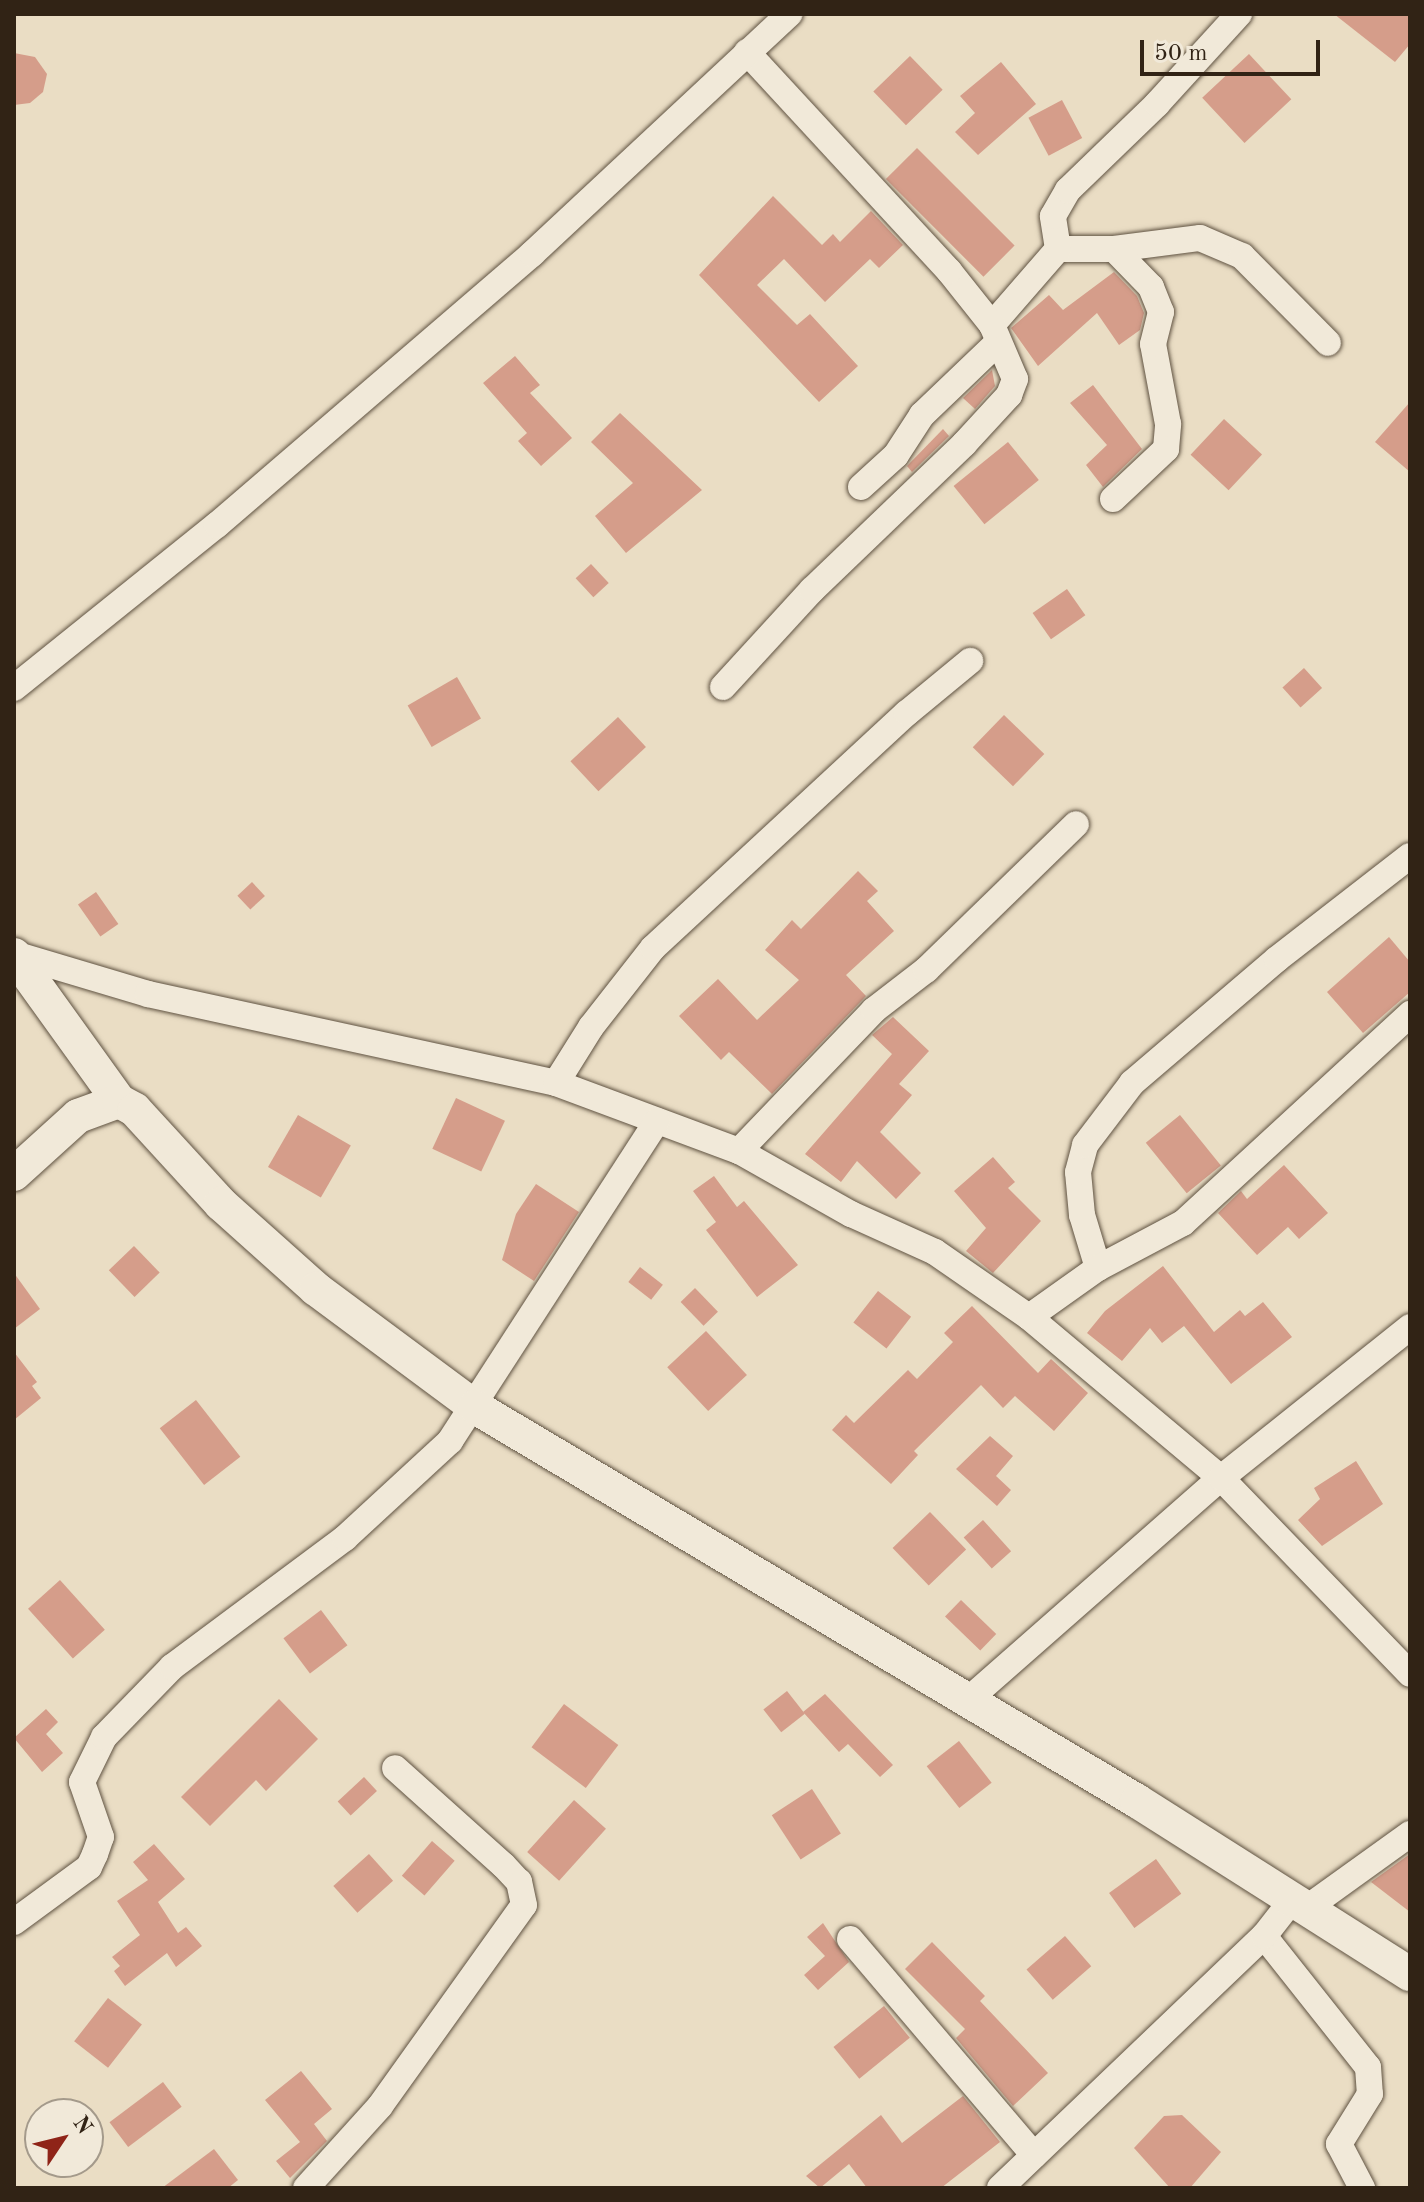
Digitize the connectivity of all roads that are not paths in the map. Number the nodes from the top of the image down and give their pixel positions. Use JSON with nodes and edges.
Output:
{"nodes":[{"id":1,"x":789,"y":14,"type":"edge"},
{"id":2,"x":1239,"y":14,"type":"edge"},
{"id":3,"x":747,"y":52,"type":"junction"},
{"id":4,"x":1058,"y":249,"type":"junction"},
{"id":5,"x":1114,"y":249,"type":"junction"},
{"id":6,"x":994,"y":334,"type":"junction"},
{"id":7,"x":1328,"y":343,"type":"dead end"},
{"id":8,"x":861,"y":487,"type":"dead end"},
{"id":9,"x":1113,"y":499,"type":"dead end"},
{"id":10,"x":970,"y":661,"type":"dead end"},
{"id":11,"x":723,"y":687,"type":"dead end"},
{"id":12,"x":14,"y":688,"type":"edge"},
{"id":13,"x":1076,"y":824,"type":"dead end"},
{"id":14,"x":1410,"y":856,"type":"edge"},
{"id":15,"x":14,"y":954,"type":"edge"},
{"id":16,"x":1410,"y":1014,"type":"edge"},
{"id":17,"x":556,"y":1083,"type":"junction"},
{"id":18,"x":119,"y":1101,"type":"junction"},
{"id":19,"x":657,"y":1121,"type":"junction"},
{"id":20,"x":739,"y":1151,"type":"junction"},
{"id":21,"x":14,"y":1174,"type":"edge"},
{"id":22,"x":1098,"y":1268,"type":"junction"},
{"id":23,"x":1029,"y":1317,"type":"junction"},
{"id":24,"x":1410,"y":1327,"type":"edge"},
{"id":25,"x":475,"y":1407,"type":"junction"},
{"id":26,"x":1221,"y":1478,"type":"junction"},
{"id":27,"x":1410,"y":1674,"type":"edge"},
{"id":28,"x":968,"y":1700,"type":"junction"},
{"id":29,"x":395,"y":1768,"type":"dead end"},
{"id":30,"x":1410,"y":1834,"type":"edge"},
{"id":31,"x":1300,"y":1904,"type":"junction"},
{"id":32,"x":14,"y":1922,"type":"edge"},
{"id":33,"x":1264,"y":1936,"type":"junction"},
{"id":34,"x":850,"y":1939,"type":"dead end"},
{"id":35,"x":1410,"y":1974,"type":"edge"},
{"id":36,"x":1034,"y":2155,"type":"junction"},
{"id":37,"x":306,"y":2188,"type":"edge"},
{"id":38,"x":1000,"y":2188,"type":"edge"},
{"id":39,"x":1362,"y":2188,"type":"edge"}],
"edges":[{"from":1,"to":3,"type":"street"},
{"from":2,"to":4,"type":"street"},
{"from":3,"to":6,"type":"street"},
{"from":3,"to":12,"type":"street"},
{"from":4,"to":5,"type":"street"},
{"from":4,"to":6,"type":"street"},
{"from":5,"to":7,"type":"street"},
{"from":5,"to":9,"type":"street"},
{"from":6,"to":8,"type":"street"},
{"from":6,"to":11,"type":"street"},
{"from":10,"to":17,"type":"street"},
{"from":13,"to":20,"type":"street"},
{"from":14,"to":22,"type":"street"},
{"from":15,"to":17,"type":"street"},
{"from":15,"to":18,"type":"street"},
{"from":16,"to":22,"type":"street"},
{"from":17,"to":19,"type":"street"},
{"from":18,"to":21,"type":"street"},
{"from":18,"to":25,"type":"street"},
{"from":19,"to":20,"type":"street"},
{"from":19,"to":25,"type":"street"},
{"from":20,"to":23,"type":"street"},
{"from":22,"to":23,"type":"street"},
{"from":23,"to":26,"type":"street"},
{"from":24,"to":26,"type":"street"},
{"from":25,"to":28,"type":"street"},
{"from":25,"to":32,"type":"street"},
{"from":26,"to":27,"type":"street"},
{"from":26,"to":28,"type":"street"},
{"from":28,"to":31,"type":"street"},
{"from":29,"to":37,"type":"street"},
{"from":30,"to":31,"type":"street"},
{"from":31,"to":33,"type":"street"},
{"from":31,"to":35,"type":"street"},
{"from":33,"to":36,"type":"street"},
{"from":33,"to":39,"type":"street"},
{"from":34,"to":36,"type":"street"},
{"from":36,"to":38,"type":"street"}]}
